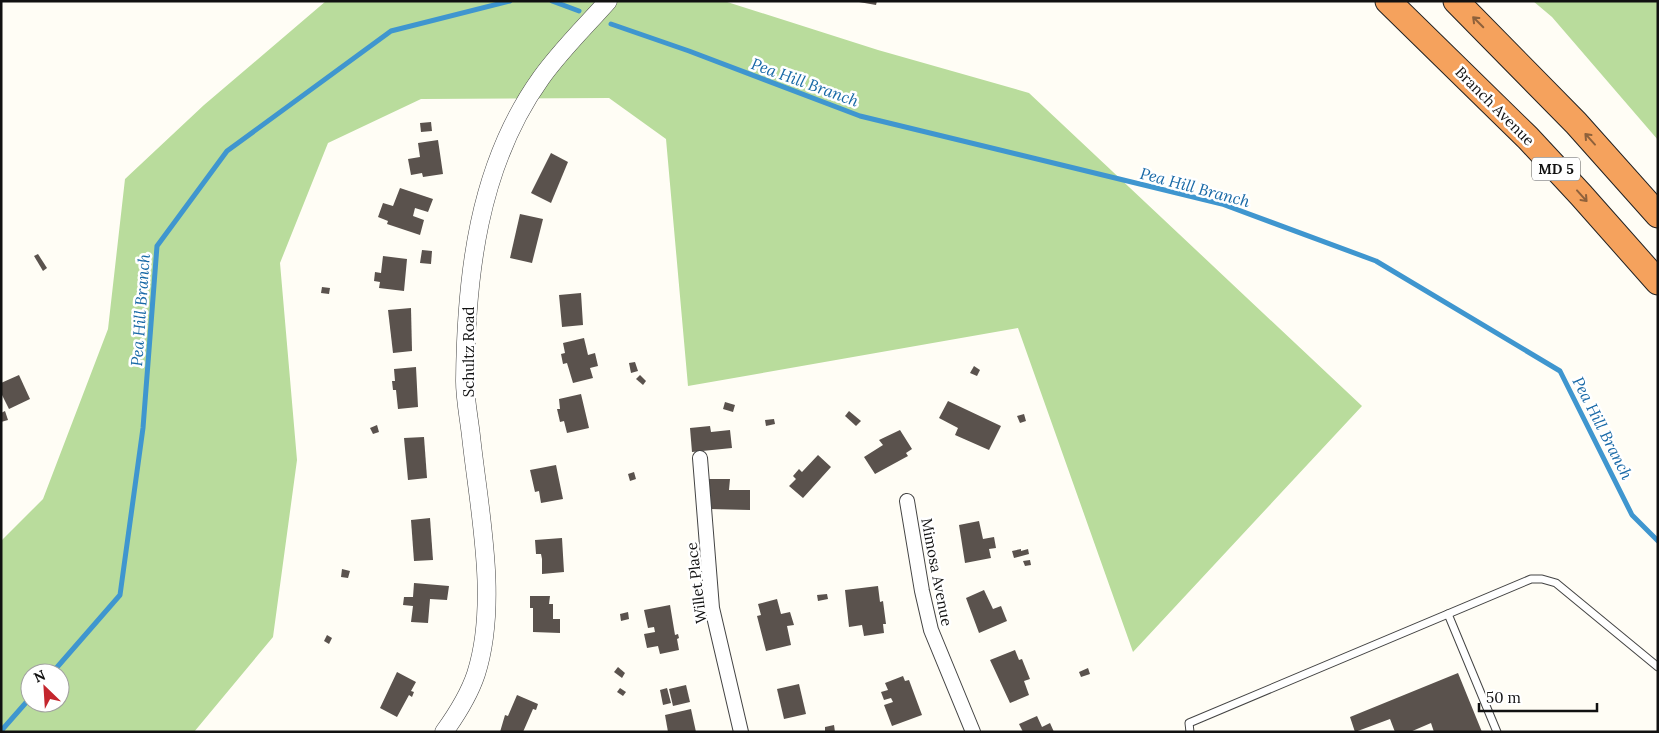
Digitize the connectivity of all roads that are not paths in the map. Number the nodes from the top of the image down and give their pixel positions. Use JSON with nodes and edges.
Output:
{"nodes":[{"id":1,"x":608,"y":1,"type":"edge"},
{"id":2,"x":1368,"y":1,"type":"edge"},
{"id":3,"x":1388,"y":1,"type":"edge"},
{"id":4,"x":1456,"y":1,"type":"edge"},
{"id":5,"x":1450,"y":60,"type":"junction"},
{"id":6,"x":1658,"y":215,"type":"edge"},
{"id":7,"x":1658,"y":282,"type":"edge"},
{"id":8,"x":700,"y":458,"type":"dead end"},
{"id":9,"x":907,"y":500,"type":"dead end"},
{"id":10,"x":1448,"y":614,"type":"junction"},
{"id":11,"x":1658,"y":667,"type":"edge"},
{"id":12,"x":444,"y":732,"type":"edge"},
{"id":13,"x":741,"y":732,"type":"edge"},
{"id":14,"x":973,"y":732,"type":"edge"},
{"id":15,"x":1190,"y":732,"type":"edge"},
{"id":16,"x":1497,"y":732,"type":"edge"}],
"edges":[{"from":1,"to":12,"type":"street","name":"Schultz Road"},
{"from":2,"to":5,"type":"highway"},
{"from":3,"to":5,"type":"highway","name":"Branch Avenue","number":"MD 5"},
{"from":6,"to":4,"type":"highway","number":"MD 5","one_way":true},
{"from":5,"to":7,"type":"highway","name":"Branch Avenue","number":"MD 5","one_way":true},
{"from":8,"to":13,"type":"street","name":"Willet Place"},
{"from":9,"to":14,"type":"street","name":"Mimosa Avenue"},
{"from":10,"to":11,"type":"lane"},
{"from":10,"to":15,"type":"lane"},
{"from":10,"to":16,"type":"lane"}]}
